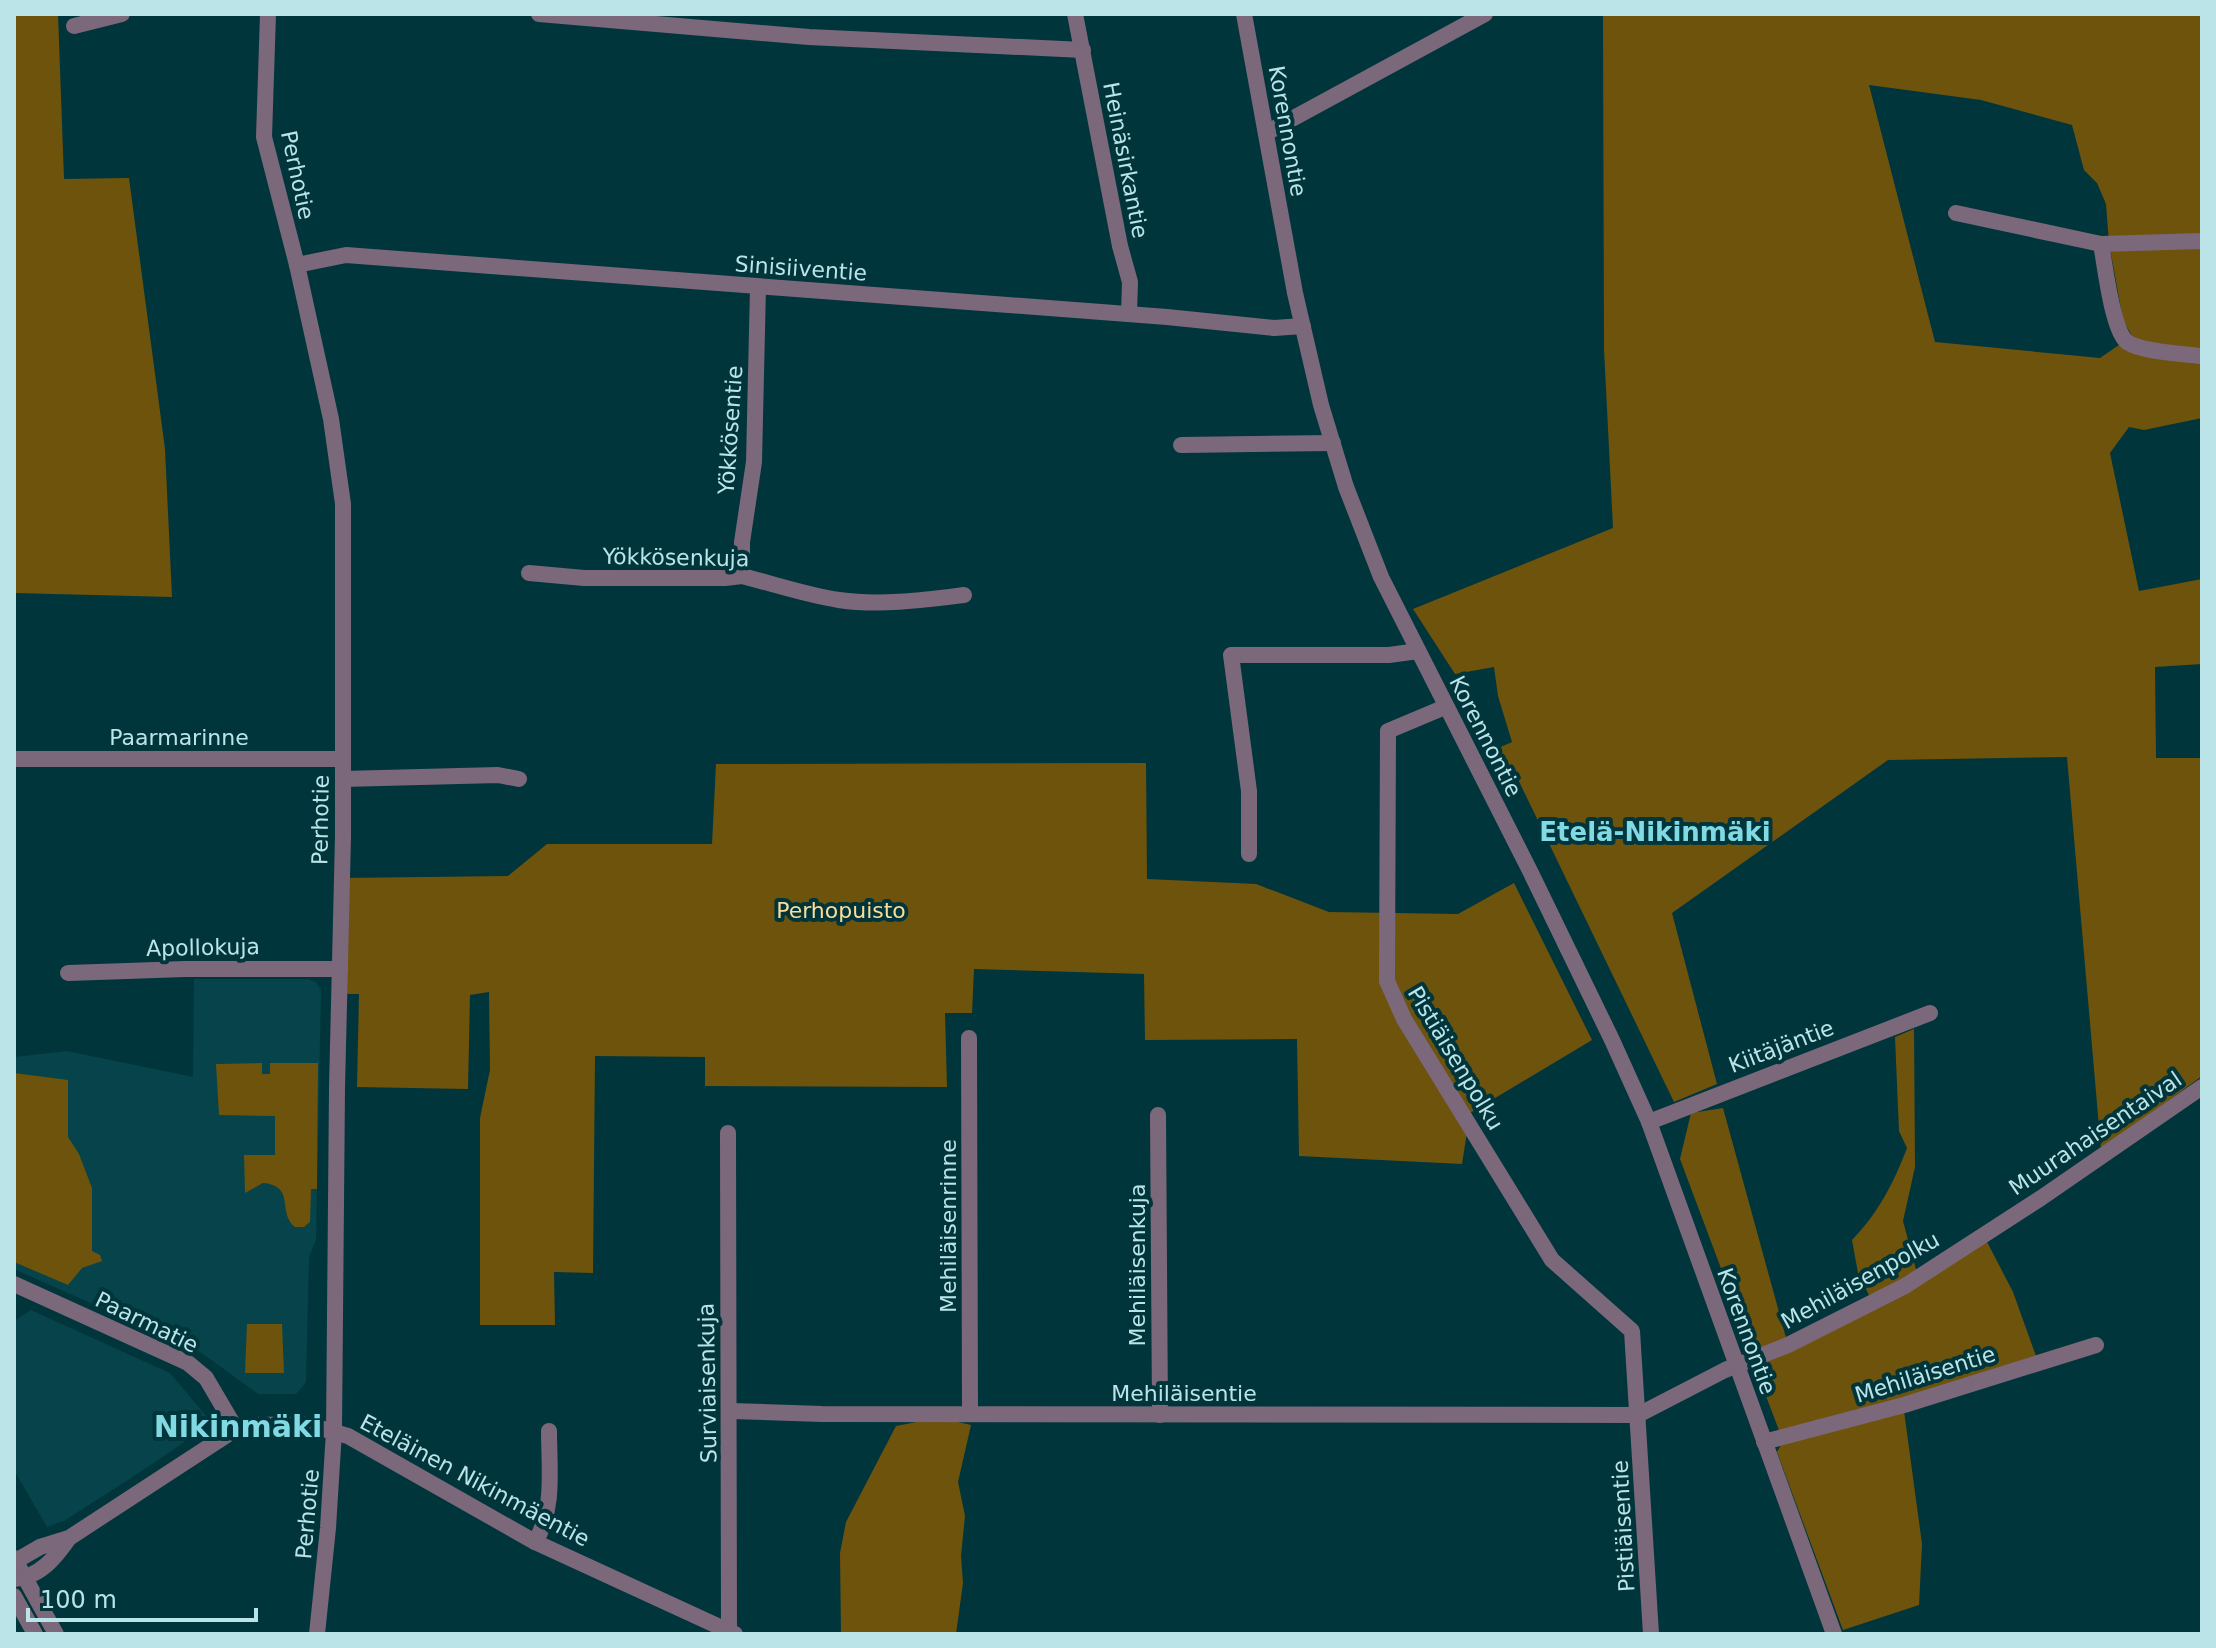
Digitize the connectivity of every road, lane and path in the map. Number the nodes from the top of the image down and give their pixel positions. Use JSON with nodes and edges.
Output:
{"nodes":[{"id":1,"x":122,"y":14,"type":"edge"},
{"id":2,"x":268,"y":14,"type":"edge"},
{"id":3,"x":539,"y":14,"type":"edge"},
{"id":4,"x":1075,"y":14,"type":"edge"},
{"id":5,"x":1244,"y":14,"type":"edge"},
{"id":6,"x":1485,"y":14,"type":"edge"},
{"id":7,"x":74,"y":26,"type":"dead end"},
{"id":8,"x":1083,"y":50,"type":"junction"},
{"id":9,"x":1266,"y":133,"type":"junction"},
{"id":10,"x":1956,"y":213,"type":"dead end"},
{"id":11,"x":2202,"y":241,"type":"edge"},
{"id":12,"x":2101,"y":244,"type":"junction"},
{"id":13,"x":297,"y":265,"type":"junction"},
{"id":14,"x":758,"y":287,"type":"junction"},
{"id":15,"x":1129,"y":314,"type":"junction"},
{"id":16,"x":1303,"y":326,"type":"junction"},
{"id":17,"x":2202,"y":356,"type":"edge"},
{"id":18,"x":1333,"y":443,"type":"junction"},
{"id":19,"x":1181,"y":445,"type":"dead end"},
{"id":20,"x":529,"y":573,"type":"dead end"},
{"id":21,"x":742,"y":576,"type":"junction"},
{"id":22,"x":964,"y":595,"type":"dead end"},
{"id":23,"x":1418,"y":651,"type":"junction"},
{"id":24,"x":1445,"y":707,"type":"junction"},
{"id":25,"x":14,"y":759,"type":"edge"},
{"id":26,"x":343,"y":759,"type":"junction"},
{"id":27,"x":343,"y":779,"type":"junction"},
{"id":28,"x":519,"y":779,"type":"dead end"},
{"id":29,"x":1249,"y":854,"type":"dead end"},
{"id":30,"x":340,"y":969,"type":"junction"},
{"id":31,"x":68,"y":973,"type":"dead end"},
{"id":32,"x":1930,"y":1013,"type":"dead end"},
{"id":33,"x":969,"y":1038,"type":"dead end"},
{"id":34,"x":2202,"y":1087,"type":"edge"},
{"id":35,"x":1158,"y":1115,"type":"dead end"},
{"id":36,"x":1649,"y":1122,"type":"junction"},
{"id":37,"x":728,"y":1133,"type":"dead end"},
{"id":38,"x":2012,"y":1216,"type":"joint"},
{"id":39,"x":14,"y":1284,"type":"edge"},
{"id":40,"x":2096,"y":1345,"type":"dead end"},
{"id":41,"x":1736,"y":1366,"type":"junction"},
{"id":42,"x":730,"y":1411,"type":"junction"},
{"id":43,"x":970,"y":1413,"type":"junction"},
{"id":44,"x":1160,"y":1415,"type":"junction"},
{"id":45,"x":1638,"y":1415,"type":"junction"},
{"id":46,"x":236,"y":1429,"type":"junction"},
{"id":47,"x":334,"y":1431,"type":"junction"},
{"id":48,"x":549,"y":1431,"type":"dead end"},
{"id":49,"x":1764,"y":1442,"type":"junction"},
{"id":50,"x":69,"y":1538,"type":"junction"},
{"id":51,"x":535,"y":1542,"type":"junction"},
{"id":52,"x":14,"y":1560,"type":"edge"},
{"id":53,"x":20,"y":1578,"type":"edge"},
{"id":54,"x":14,"y":1596,"type":"edge"},
{"id":55,"x":731,"y":1633,"type":"edge"},
{"id":56,"x":35,"y":1634,"type":"edge"},
{"id":57,"x":56,"y":1634,"type":"edge"},
{"id":58,"x":317,"y":1634,"type":"edge"},
{"id":59,"x":1651,"y":1634,"type":"edge"},
{"id":60,"x":1834,"y":1634,"type":"edge"}],
"edges":[{"from":1,"to":7,"type":"street"},
{"from":2,"to":13,"type":"street","name":"Perhotie"},
{"from":3,"to":8,"type":"street"},
{"from":4,"to":8,"type":"street","name":"Heinäsirkantie"},
{"from":5,"to":9,"type":"street","name":"Korennontie"},
{"from":6,"to":9,"type":"street"},
{"from":8,"to":15,"type":"street","name":"Heinäsirkantie"},
{"from":9,"to":16,"type":"street","name":"Korennontie"},
{"from":10,"to":12,"type":"street"},
{"from":11,"to":12,"type":"street"},
{"from":12,"to":17,"type":"street"},
{"from":13,"to":14,"type":"street","name":"Sinisiiventie"},
{"from":13,"to":26,"type":"street","name":"Perhotie"},
{"from":14,"to":15,"type":"street","name":"Sinisiiventie"},
{"from":14,"to":21,"type":"street","name":"Yökkösentie"},
{"from":15,"to":16,"type":"street","name":"Sinisiiventie"},
{"from":16,"to":18,"type":"street","name":"Korennontie"},
{"from":18,"to":19,"type":"street"},
{"from":18,"to":23,"type":"street","name":"Korennontie"},
{"from":20,"to":21,"type":"street","name":"Yökkösenkuja"},
{"from":21,"to":22,"type":"street","name":"Yökkösenkuja"},
{"from":23,"to":24,"type":"street","name":"Korennontie"},
{"from":23,"to":29,"type":"street"},
{"from":24,"to":36,"type":"street","name":"Korennontie"},
{"from":24,"to":45,"type":"street","name":"Pistiäisenpolku"},
{"from":25,"to":26,"type":"street","name":"Paarmarinne"},
{"from":26,"to":27,"type":"street","name":"Perhotie"},
{"from":27,"to":28,"type":"street"},
{"from":27,"to":30,"type":"street","name":"Perhotie"},
{"from":30,"to":31,"type":"street","name":"Apollokuja"},
{"from":30,"to":47,"type":"street","name":"Perhotie"},
{"from":32,"to":36,"type":"street","name":"Kiitäjäntie"},
{"from":33,"to":43,"type":"street","name":"Mehiläisenrinne"},
{"from":34,"to":38,"type":"street","name":"Muurahaisentaival"},
{"from":35,"to":44,"type":"street","name":"Mehiläisenkuja"},
{"from":36,"to":41,"type":"street","name":"Korennontie"},
{"from":37,"to":42,"type":"street","name":"Surviaisenkuja"},
{"from":38,"to":41,"type":"street","name":"Mehiläisenpolku"},
{"from":39,"to":46,"type":"street","name":"Paarmatie"},
{"from":40,"to":49,"type":"street","name":"Mehiläisentie"},
{"from":41,"to":45,"type":"street","name":"Mehiläisenpolku"},
{"from":41,"to":49,"type":"street","name":"Korennontie"},
{"from":42,"to":43,"type":"street","name":"Mehiläisentie"},
{"from":42,"to":55,"type":"street","name":"Surviaisenkuja"},
{"from":43,"to":44,"type":"street","name":"Mehiläisentie"},
{"from":44,"to":45,"type":"street","name":"Mehiläisentie"},
{"from":45,"to":59,"type":"street","name":"Pistiäisentie"},
{"from":46,"to":47,"type":"street","name":"Eteläinen Nikinmäentie"},
{"from":46,"to":50,"type":"street","name":"Eteläinen Nikinmäentie"},
{"from":47,"to":51,"type":"street","name":"Eteläinen Nikinmäentie"},
{"from":47,"to":58,"type":"street","name":"Perhotie"},
{"from":48,"to":51,"type":"street"},
{"from":49,"to":60,"type":"street","name":"Korennontie"},
{"from":50,"to":52,"type":"street","name":"Eteläinen Nikinmäentie"},
{"from":50,"to":53,"type":"street","name":"Eteläinen Nikinmäentie"},
{"from":51,"to":55,"type":"street","name":"Eteläinen Nikinmäentie"},
{"from":52,"to":53,"type":"street"},
{"from":53,"to":57,"type":"street"},
{"from":54,"to":56,"type":"street"}]}
